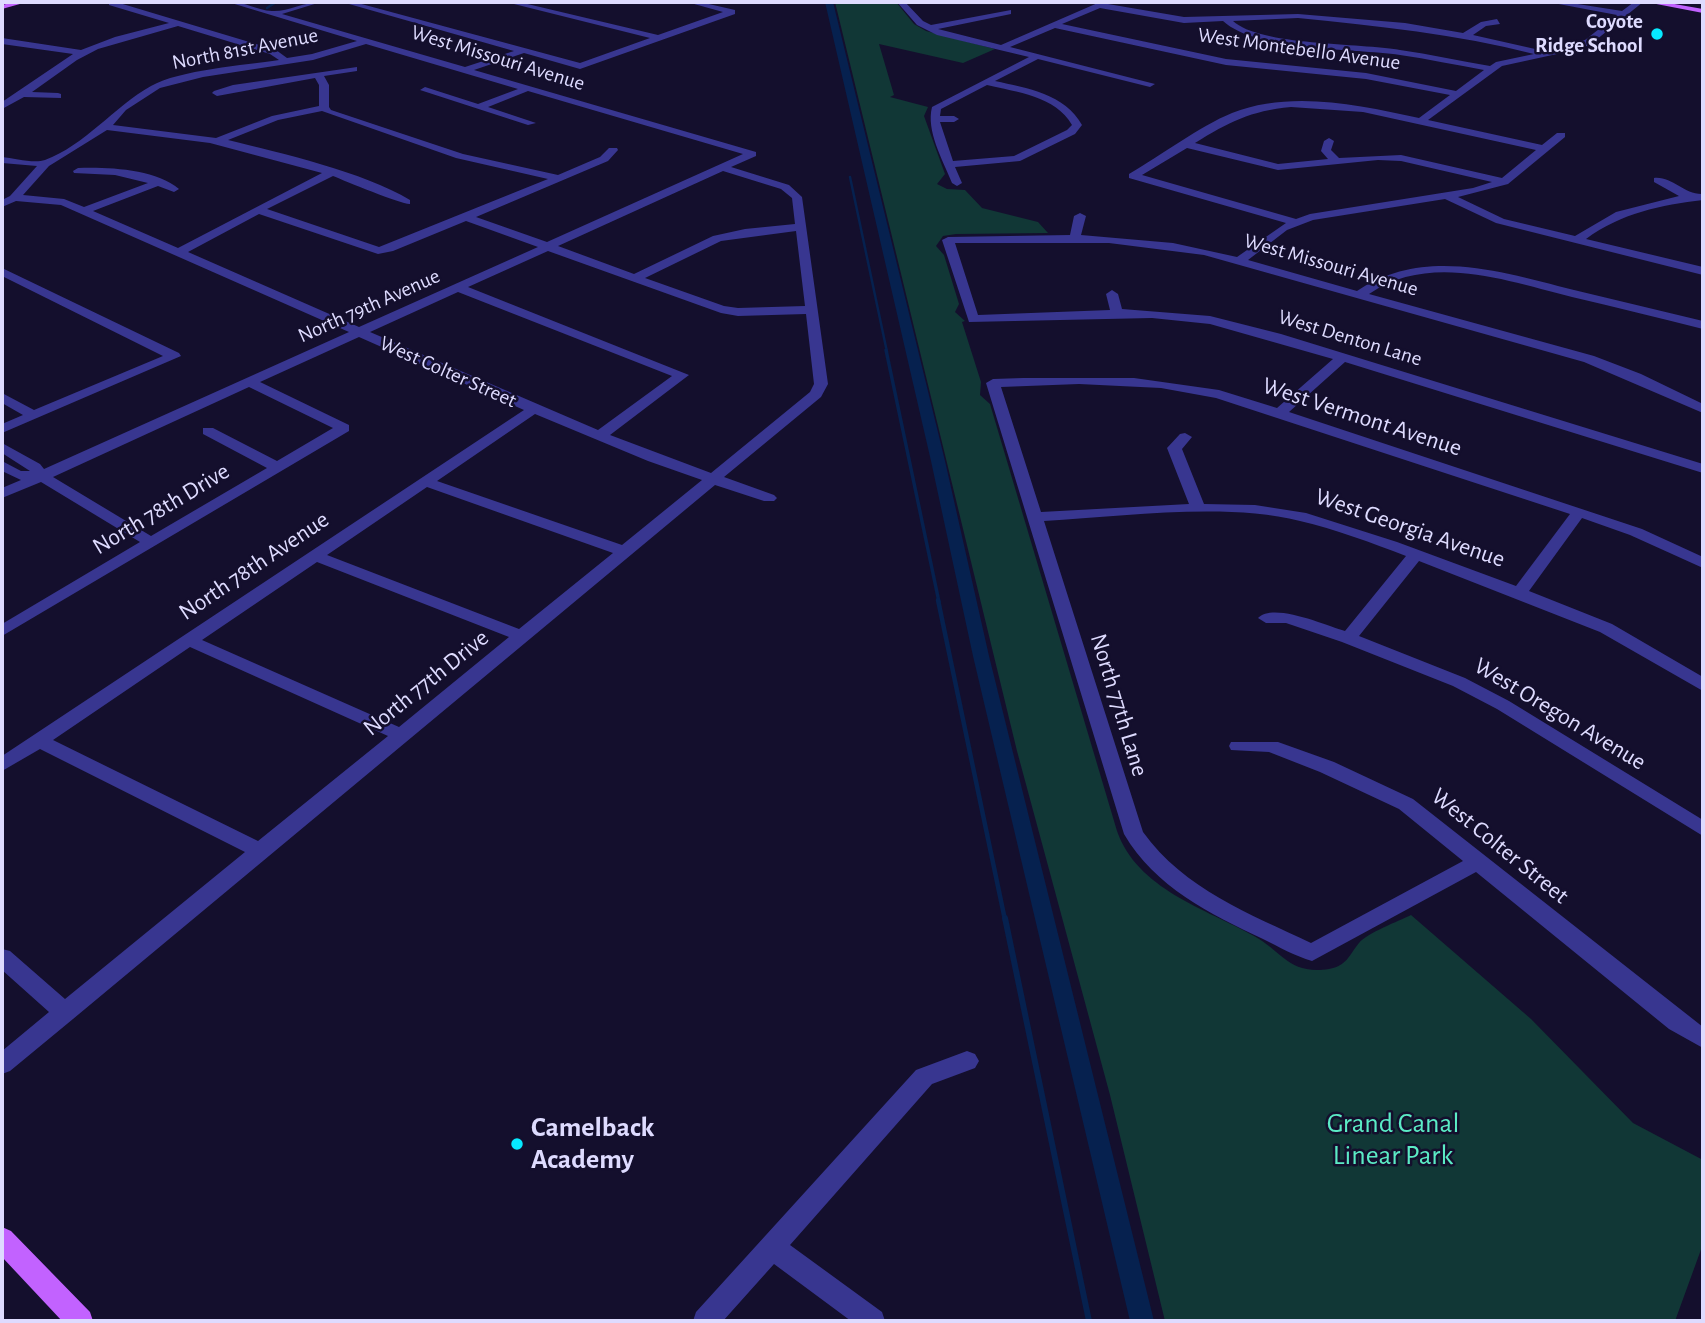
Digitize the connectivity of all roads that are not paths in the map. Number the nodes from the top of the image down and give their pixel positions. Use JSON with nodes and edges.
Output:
{"nodes":[{"id":1,"x":23,"y":2,"type":"edge"},
{"id":2,"x":232,"y":2,"type":"edge"},
{"id":3,"x":308,"y":2,"type":"edge"},
{"id":4,"x":317,"y":2,"type":"edge"},
{"id":5,"x":346,"y":2,"type":"edge"},
{"id":6,"x":510,"y":2,"type":"edge"},
{"id":7,"x":691,"y":2,"type":"edge"},
{"id":8,"x":901,"y":2,"type":"edge"},
{"id":9,"x":1552,"y":2,"type":"edge"},
{"id":10,"x":1639,"y":2,"type":"edge"},
{"id":11,"x":1650,"y":2,"type":"edge"},
{"id":12,"x":112,"y":3,"type":"edge"},
{"id":13,"x":1103,"y":4,"type":"edge"},
{"id":14,"x":997,"y":5,"type":"dead end"},
{"id":15,"x":2,"y":7,"type":"edge"},
{"id":16,"x":1703,"y":11,"type":"edge"},
{"id":17,"x":271,"y":13,"type":"junction"},
{"id":18,"x":1624,"y":14,"type":"junction"},
{"id":19,"x":1226,"y":19,"type":"junction"},
{"id":20,"x":1497,"y":22,"type":"dead end"},
{"id":21,"x":178,"y":23,"type":"junction"},
{"id":22,"x":1054,"y":25,"type":"junction"},
{"id":23,"x":928,"y":28,"type":"junction"},
{"id":24,"x":1465,"y":36,"type":"junction"},
{"id":25,"x":659,"y":38,"type":"junction"},
{"id":26,"x":2,"y":41,"type":"edge"},
{"id":27,"x":367,"y":41,"type":"junction"},
{"id":28,"x":1002,"y":48,"type":"junction"},
{"id":29,"x":523,"y":51,"type":"junction"},
{"id":30,"x":82,"y":53,"type":"junction"},
{"id":31,"x":1541,"y":54,"type":"junction"},
{"id":32,"x":1038,"y":56,"type":"junction"},
{"id":33,"x":284,"y":62,"type":"junction"},
{"id":34,"x":354,"y":69,"type":"dead end"},
{"id":35,"x":1491,"y":69,"type":"junction"},
{"id":36,"x":466,"y":70,"type":"junction"},
{"id":37,"x":320,"y":76,"type":"junction"},
{"id":38,"x":984,"y":82,"type":"junction"},
{"id":39,"x":1150,"y":84,"type":"dead end"},
{"id":40,"x":528,"y":88,"type":"junction"},
{"id":41,"x":425,"y":90,"type":"dead end"},
{"id":42,"x":2,"y":93,"type":"edge"},
{"id":43,"x":217,"y":93,"type":"dead end"},
{"id":44,"x":24,"y":94,"type":"junction"},
{"id":45,"x":1458,"y":94,"type":"junction"},
{"id":46,"x":58,"y":96,"type":"dead end"},
{"id":47,"x":2,"y":106,"type":"edge"},
{"id":48,"x":478,"y":107,"type":"junction"},
{"id":49,"x":324,"y":108,"type":"junction"},
{"id":50,"x":933,"y":119,"type":"junction"},
{"id":51,"x":954,"y":119,"type":"dead end"},
{"id":52,"x":1420,"y":122,"type":"junction"},
{"id":53,"x":531,"y":123,"type":"dead end"},
{"id":54,"x":105,"y":127,"type":"junction"},
{"id":55,"x":1561,"y":135,"type":"dead end"},
{"id":56,"x":1329,"y":141,"type":"dead end"},
{"id":57,"x":215,"y":142,"type":"junction"},
{"id":58,"x":1185,"y":144,"type":"junction"},
{"id":59,"x":1545,"y":149,"type":"junction"},
{"id":60,"x":613,"y":150,"type":"dead end"},
{"id":61,"x":752,"y":154,"type":"joint"},
{"id":62,"x":2,"y":160,"type":"edge"},
{"id":63,"x":1335,"y":160,"type":"junction"},
{"id":64,"x":46,"y":164,"type":"junction"},
{"id":65,"x":950,"y":164,"type":"junction"},
{"id":66,"x":723,"y":168,"type":"junction"},
{"id":67,"x":78,"y":171,"type":"dead end"},
{"id":68,"x":334,"y":172,"type":"junction"},
{"id":69,"x":559,"y":178,"type":"junction"},
{"id":70,"x":1658,"y":180,"type":"dead end"},
{"id":71,"x":159,"y":182,"type":"junction"},
{"id":72,"x":1504,"y":182,"type":"junction"},
{"id":73,"x":957,"y":183,"type":"dead end"},
{"id":74,"x":174,"y":189,"type":"dead end"},
{"id":75,"x":1446,"y":195,"type":"junction"},
{"id":76,"x":1703,"y":197,"type":"edge"},
{"id":77,"x":1690,"y":198,"type":"junction"},
{"id":78,"x":8,"y":201,"type":"edge"},
{"id":79,"x":406,"y":202,"type":"dead end"},
{"id":80,"x":258,"y":210,"type":"junction"},
{"id":81,"x":83,"y":211,"type":"junction"},
{"id":82,"x":1080,"y":216,"type":"dead end"},
{"id":83,"x":466,"y":217,"type":"junction"},
{"id":84,"x":1296,"y":222,"type":"junction"},
{"id":85,"x":800,"y":227,"type":"junction"},
{"id":86,"x":1075,"y":237,"type":"junction"},
{"id":87,"x":1575,"y":241,"type":"junction"},
{"id":88,"x":549,"y":247,"type":"junction"},
{"id":89,"x":176,"y":253,"type":"junction"},
{"id":90,"x":1430,"y":254,"type":"dead end"},
{"id":91,"x":1240,"y":261,"type":"junction"},
{"id":92,"x":1441,"y":268,"type":"junction"},
{"id":93,"x":1703,"y":271,"type":"edge"},
{"id":94,"x":2,"y":272,"type":"edge"},
{"id":95,"x":635,"y":278,"type":"junction"},
{"id":96,"x":457,"y":287,"type":"junction"},
{"id":97,"x":1112,"y":293,"type":"dead end"},
{"id":98,"x":1359,"y":295,"type":"junction"},
{"id":99,"x":811,"y":310,"type":"junction"},
{"id":100,"x":1117,"y":313,"type":"junction"},
{"id":101,"x":973,"y":318,"type":"joint"},
{"id":102,"x":1703,"y":325,"type":"edge"},
{"id":103,"x":358,"y":332,"type":"junction"},
{"id":104,"x":1342,"y":358,"type":"junction"},
{"id":105,"x":250,"y":382,"type":"junction"},
{"id":106,"x":993,"y":383,"type":"joint"},
{"id":107,"x":2,"y":397,"type":"edge"},
{"id":108,"x":1697,"y":399,"type":"edge"},
{"id":109,"x":1703,"y":409,"type":"edge"},
{"id":110,"x":534,"y":410,"type":"junction"},
{"id":111,"x":1280,"y":414,"type":"junction"},
{"id":112,"x":34,"y":416,"type":"junction"},
{"id":113,"x":2,"y":429,"type":"edge"},
{"id":114,"x":208,"y":431,"type":"dead end"},
{"id":115,"x":600,"y":436,"type":"junction"},
{"id":116,"x":1185,"y":437,"type":"dead end"},
{"id":117,"x":2,"y":447,"type":"edge"},
{"id":118,"x":2,"y":466,"type":"edge"},
{"id":119,"x":277,"y":467,"type":"junction"},
{"id":120,"x":1703,"y":469,"type":"edge"},
{"id":121,"x":41,"y":476,"type":"junction"},
{"id":122,"x":711,"y":479,"type":"junction"},
{"id":123,"x":426,"y":482,"type":"junction"},
{"id":124,"x":2,"y":494,"type":"edge"},
{"id":125,"x":769,"y":498,"type":"dead end"},
{"id":126,"x":1198,"y":508,"type":"junction"},
{"id":127,"x":1579,"y":512,"type":"junction"},
{"id":128,"x":1035,"y":517,"type":"junction"},
{"id":129,"x":151,"y":542,"type":"junction"},
{"id":130,"x":624,"y":551,"type":"junction"},
{"id":131,"x":1416,"y":554,"type":"junction"},
{"id":132,"x":314,"y":555,"type":"junction"},
{"id":133,"x":1703,"y":563,"type":"edge"},
{"id":134,"x":1520,"y":592,"type":"junction"},
{"id":135,"x":1266,"y":618,"type":"dead end"},
{"id":136,"x":2,"y":631,"type":"edge"},
{"id":137,"x":522,"y":636,"type":"junction"},
{"id":138,"x":1348,"y":638,"type":"junction"},
{"id":139,"x":188,"y":640,"type":"junction"},
{"id":140,"x":1703,"y":685,"type":"edge"},
{"id":141,"x":401,"y":735,"type":"junction"},
{"id":142,"x":38,"y":740,"type":"junction"},
{"id":143,"x":1238,"y":746,"type":"dead end"},
{"id":144,"x":2,"y":765,"type":"edge"},
{"id":145,"x":1703,"y":829,"type":"edge"},
{"id":146,"x":262,"y":852,"type":"junction"},
{"id":147,"x":1479,"y":861,"type":"junction"},
{"id":148,"x":2,"y":957,"type":"edge"},
{"id":149,"x":65,"y":1013,"type":"junction"},
{"id":150,"x":1703,"y":1039,"type":"edge"},
{"id":151,"x":967,"y":1061,"type":"dead end"},
{"id":152,"x":2,"y":1064,"type":"edge"},
{"id":153,"x":772,"y":1247,"type":"junction"},
{"id":154,"x":6,"y":1253,"type":"edge"},
{"id":155,"x":80,"y":1321,"type":"edge"},
{"id":156,"x":706,"y":1321,"type":"edge"},
{"id":157,"x":872,"y":1321,"type":"edge"}],
"edges":[{"from":1,"to":15,"type":"main road"},
{"from":2,"to":17,"type":"street","name":"West Missouri Avenue"},
{"from":3,"to":17,"type":"street"},
{"from":4,"to":17,"type":"street"},
{"from":5,"to":29,"type":"street"},
{"from":6,"to":25,"type":"street"},
{"from":7,"to":25,"type":"street"},
{"from":8,"to":23,"type":"street"},
{"from":9,"to":18,"type":"street"},
{"from":10,"to":18,"type":"street"},
{"from":11,"to":16,"type":"main road"},
{"from":12,"to":21,"type":"street"},
{"from":13,"to":19,"type":"street"},
{"from":13,"to":22,"type":"street"},
{"from":14,"to":23,"type":"street"},
{"from":17,"to":27,"type":"street","name":"West Missouri Avenue"},
{"from":18,"to":31,"type":"street"},
{"from":19,"to":24,"type":"street"},
{"from":19,"to":35,"type":"street"},
{"from":20,"to":24,"type":"street"},
{"from":21,"to":30,"type":"street"},
{"from":21,"to":33,"type":"street"},
{"from":22,"to":28,"type":"street"},
{"from":22,"to":45,"type":"street","name":"West Montebello Avenue"},
{"from":23,"to":28,"type":"street"},
{"from":24,"to":31,"type":"street"},
{"from":25,"to":29,"type":"street"},
{"from":26,"to":30,"type":"street"},
{"from":27,"to":33,"type":"street","name":"North 81st Avenue"},
{"from":27,"to":36,"type":"street","name":"West Missouri Avenue"},
{"from":28,"to":32,"type":"street"},
{"from":29,"to":36,"type":"street"},
{"from":30,"to":44,"type":"street"},
{"from":31,"to":35,"type":"street"},
{"from":32,"to":38,"type":"street"},
{"from":32,"to":39,"type":"street"},
{"from":33,"to":54,"type":"street","name":"North 81st Avenue"},
{"from":34,"to":37,"type":"street"},
{"from":35,"to":45,"type":"street"},
{"from":36,"to":40,"type":"street","name":"West Missouri Avenue"},
{"from":37,"to":43,"type":"street"},
{"from":37,"to":49,"type":"street"},
{"from":38,"to":50,"type":"street"},
{"from":38,"to":65,"type":"street"},
{"from":40,"to":48,"type":"street"},
{"from":40,"to":61,"type":"street","name":"West Missouri Avenue"},
{"from":41,"to":48,"type":"street"},
{"from":42,"to":44,"type":"street"},
{"from":44,"to":46,"type":"street"},
{"from":44,"to":47,"type":"street"},
{"from":45,"to":52,"type":"street"},
{"from":48,"to":53,"type":"street"},
{"from":49,"to":57,"type":"street"},
{"from":49,"to":69,"type":"street"},
{"from":50,"to":51,"type":"street"},
{"from":50,"to":65,"type":"street"},
{"from":52,"to":58,"type":"street"},
{"from":52,"to":59,"type":"street"},
{"from":54,"to":57,"type":"street"},
{"from":54,"to":64,"type":"street","name":"North 81st Avenue"},
{"from":55,"to":59,"type":"street"},
{"from":56,"to":63,"type":"street"},
{"from":57,"to":68,"type":"street"},
{"from":58,"to":63,"type":"street"},
{"from":58,"to":84,"type":"street"},
{"from":59,"to":72,"type":"street"},
{"from":60,"to":69,"type":"street"},
{"from":61,"to":66,"type":"street","name":"North 79th Avenue"},
{"from":62,"to":64,"type":"street"},
{"from":63,"to":72,"type":"street"},
{"from":64,"to":78,"type":"street","name":"North 81st Avenue"},
{"from":65,"to":73,"type":"street"},
{"from":66,"to":85,"type":"street"},
{"from":66,"to":88,"type":"street","name":"North 79th Avenue"},
{"from":67,"to":71,"type":"street"},
{"from":68,"to":79,"type":"street"},
{"from":68,"to":80,"type":"street"},
{"from":69,"to":83,"type":"street"},
{"from":70,"to":77,"type":"street"},
{"from":71,"to":74,"type":"street"},
{"from":71,"to":81,"type":"street"},
{"from":72,"to":75,"type":"street"},
{"from":75,"to":84,"type":"street"},
{"from":75,"to":87,"type":"street"},
{"from":76,"to":77,"type":"street"},
{"from":77,"to":87,"type":"street"},
{"from":78,"to":81,"type":"street","name":"West Colter Street"},
{"from":80,"to":83,"type":"street"},
{"from":80,"to":89,"type":"street"},
{"from":81,"to":89,"type":"street","name":"West Colter Street"},
{"from":82,"to":86,"type":"street"},
{"from":83,"to":88,"type":"street"},
{"from":84,"to":91,"type":"street"},
{"from":85,"to":95,"type":"street"},
{"from":85,"to":99,"type":"street"},
{"from":86,"to":91,"type":"street","name":"West Missouri Avenue"},
{"from":86,"to":101,"type":"street","name":"West Missouri Avenue"},
{"from":87,"to":93,"type":"street"},
{"from":88,"to":95,"type":"street"},
{"from":88,"to":96,"type":"street","name":"North 79th Avenue"},
{"from":89,"to":103,"type":"street","name":"West Colter Street"},
{"from":90,"to":92,"type":"street"},
{"from":91,"to":98,"type":"street","name":"West Missouri Avenue"},
{"from":92,"to":98,"type":"street"},
{"from":92,"to":102,"type":"street"},
{"from":94,"to":112,"type":"street"},
{"from":95,"to":99,"type":"street"},
{"from":96,"to":103,"type":"street","name":"North 79th Avenue"},
{"from":96,"to":115,"type":"street"},
{"from":97,"to":100,"type":"street"},
{"from":98,"to":108,"type":"street","name":"West Missouri Avenue"},
{"from":99,"to":122,"type":"street","name":"North 77th Drive"},
{"from":100,"to":101,"type":"street","name":"West Denton Lane"},
{"from":100,"to":104,"type":"street","name":"West Denton Lane"},
{"from":103,"to":105,"type":"street","name":"North 79th Avenue"},
{"from":103,"to":110,"type":"street","name":"West Colter Street"},
{"from":104,"to":111,"type":"street"},
{"from":104,"to":120,"type":"street","name":"West Denton Lane"},
{"from":105,"to":119,"type":"street","name":"North 78th Drive"},
{"from":105,"to":121,"type":"street","name":"North 79th Avenue"},
{"from":106,"to":111,"type":"street","name":"West Vermont Avenue"},
{"from":106,"to":128,"type":"street","name":"North 77th Lane"},
{"from":107,"to":112,"type":"street"},
{"from":108,"to":109,"type":"street","name":"West Missouri Avenue"},
{"from":110,"to":115,"type":"street","name":"West Colter Street"},
{"from":110,"to":123,"type":"street","name":"North 78th Avenue"},
{"from":111,"to":127,"type":"street","name":"West Vermont Avenue"},
{"from":112,"to":113,"type":"street"},
{"from":114,"to":119,"type":"street"},
{"from":115,"to":122,"type":"street","name":"West Colter Street"},
{"from":116,"to":126,"type":"street"},
{"from":117,"to":121,"type":"street"},
{"from":118,"to":121,"type":"street"},
{"from":119,"to":129,"type":"street","name":"North 78th Drive"},
{"from":121,"to":124,"type":"street","name":"North 79th Avenue"},
{"from":121,"to":129,"type":"street"},
{"from":122,"to":125,"type":"street","name":"West Colter Street"},
{"from":122,"to":130,"type":"street","name":"North 77th Drive"},
{"from":123,"to":130,"type":"street"},
{"from":123,"to":132,"type":"street","name":"North 78th Avenue"},
{"from":126,"to":128,"type":"street","name":"West Georgia Avenue"},
{"from":126,"to":131,"type":"street","name":"West Georgia Avenue"},
{"from":127,"to":133,"type":"street","name":"West Vermont Avenue"},
{"from":127,"to":134,"type":"street"},
{"from":128,"to":147,"type":"street","name":"North 77th Lane"},
{"from":129,"to":136,"type":"street","name":"North 78th Drive"},
{"from":130,"to":137,"type":"street","name":"North 77th Drive"},
{"from":131,"to":134,"type":"street","name":"West Georgia Avenue"},
{"from":131,"to":138,"type":"street"},
{"from":132,"to":137,"type":"street"},
{"from":132,"to":139,"type":"street","name":"North 78th Avenue"},
{"from":134,"to":140,"type":"street","name":"West Georgia Avenue"},
{"from":135,"to":138,"type":"street","name":"West Oregon Avenue"},
{"from":137,"to":141,"type":"street","name":"North 77th Drive"},
{"from":138,"to":145,"type":"street","name":"West Oregon Avenue"},
{"from":139,"to":141,"type":"street"},
{"from":139,"to":142,"type":"street","name":"North 78th Avenue"},
{"from":141,"to":146,"type":"street","name":"North 77th Drive"},
{"from":142,"to":144,"type":"street","name":"North 78th Avenue"},
{"from":142,"to":146,"type":"street"},
{"from":143,"to":147,"type":"street","name":"West Colter Street"},
{"from":146,"to":149,"type":"street","name":"North 77th Drive"},
{"from":147,"to":150,"type":"street","name":"West Colter Street"},
{"from":148,"to":149,"type":"street"},
{"from":149,"to":152,"type":"street","name":"North 77th Drive"},
{"from":151,"to":153,"type":"street"},
{"from":153,"to":156,"type":"street"},
{"from":153,"to":157,"type":"street"},
{"from":154,"to":155,"type":"main road"}]}
